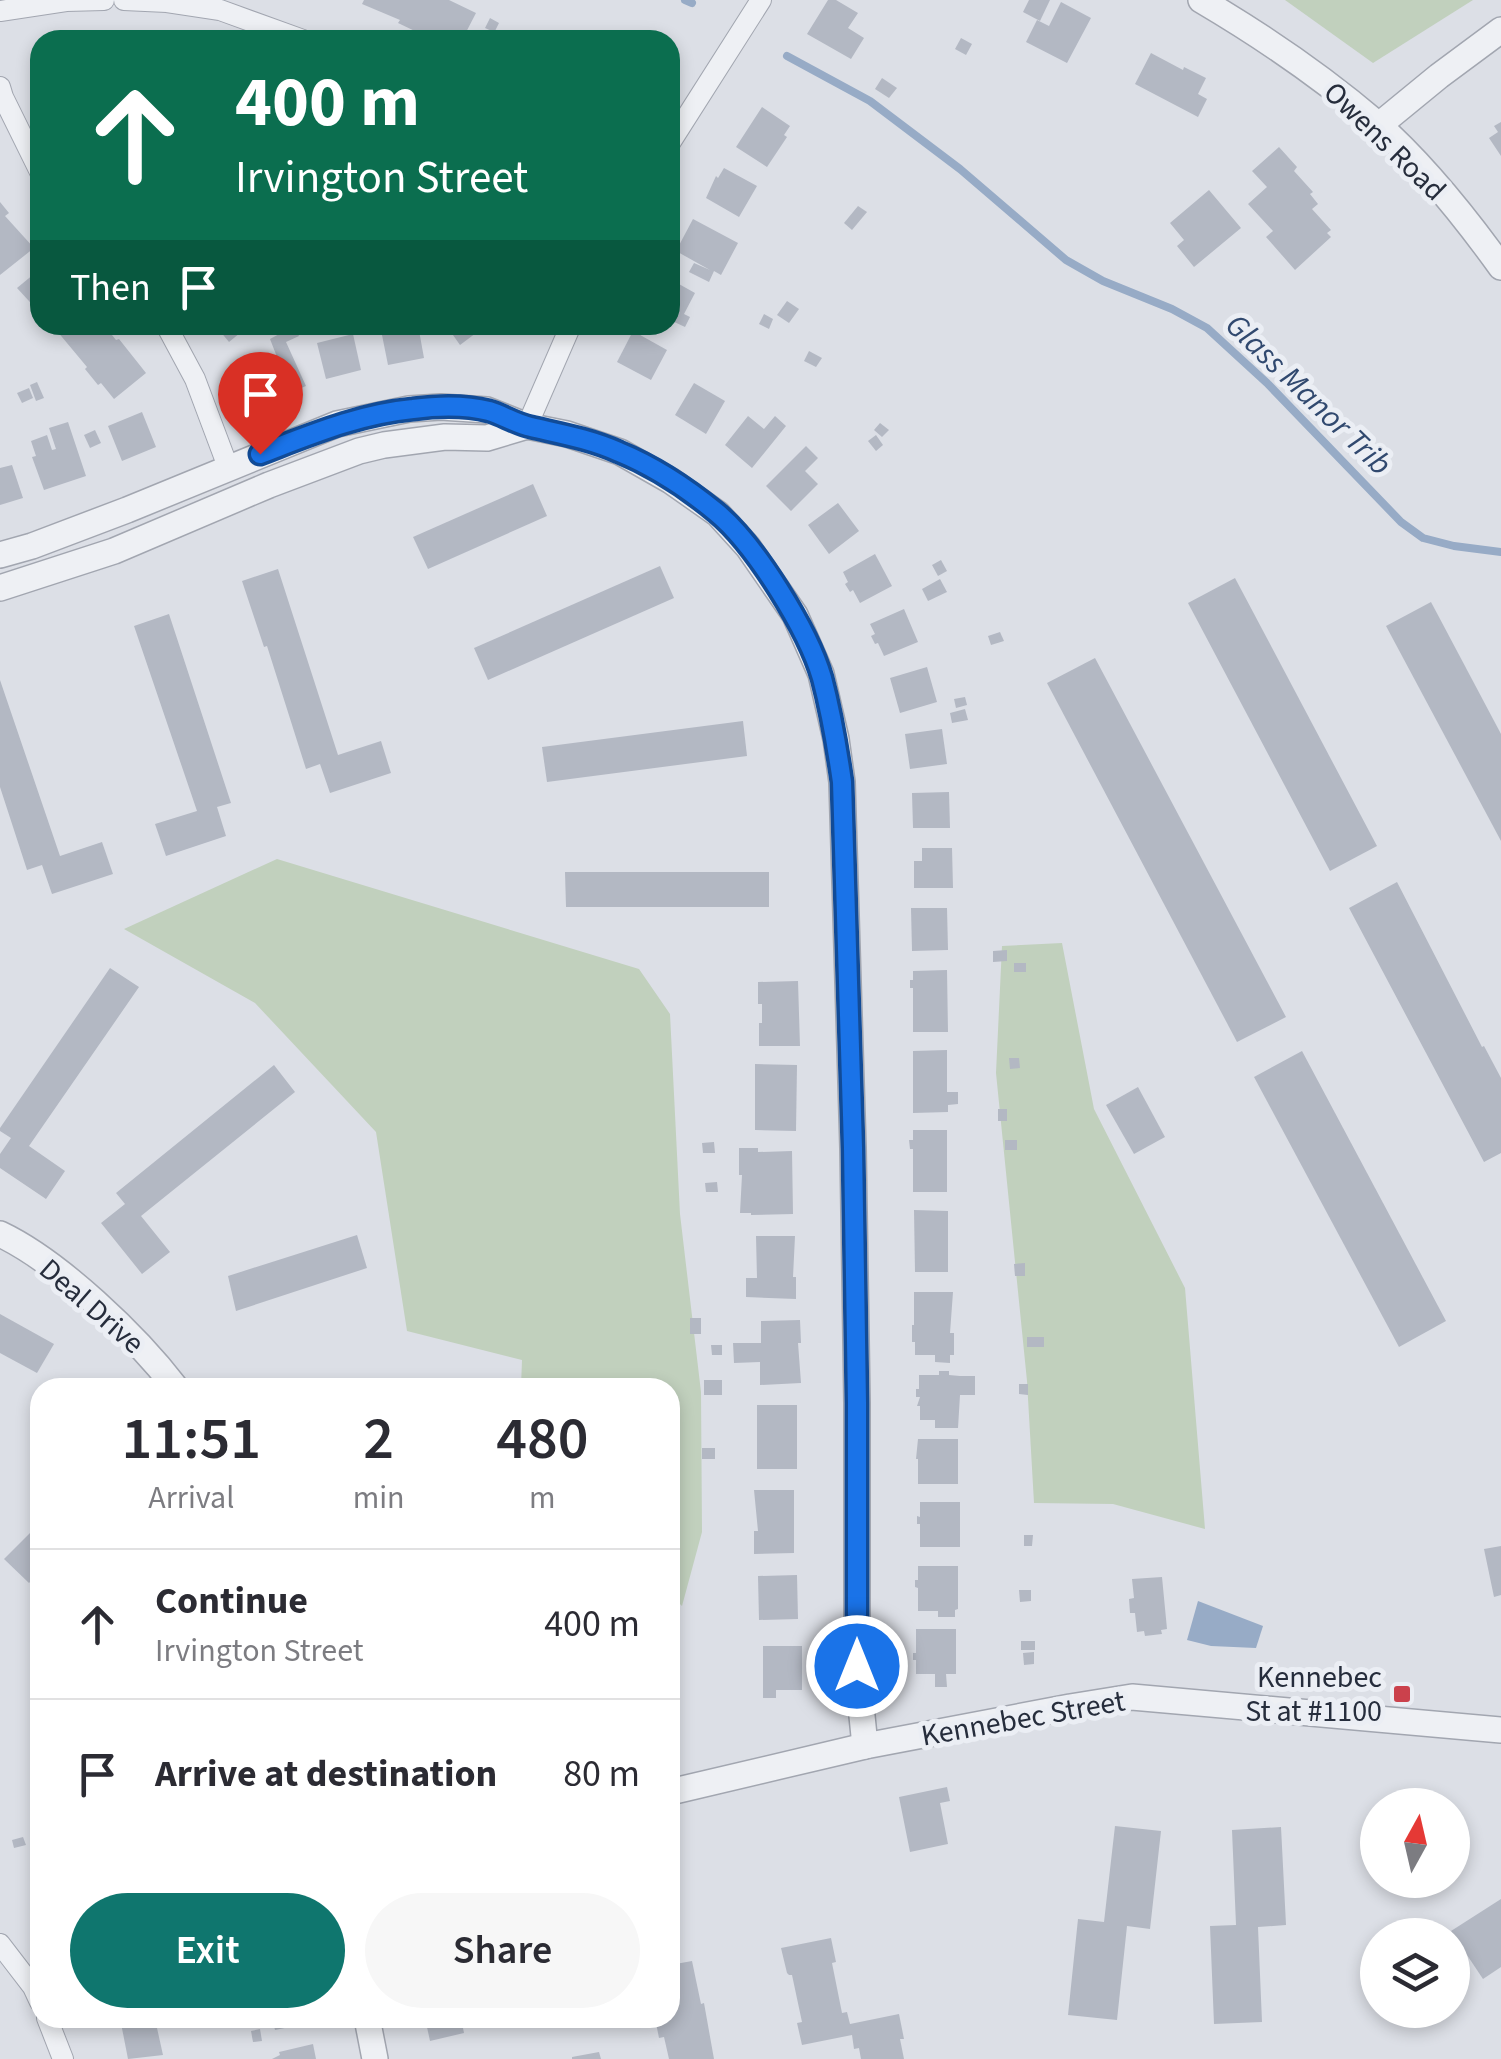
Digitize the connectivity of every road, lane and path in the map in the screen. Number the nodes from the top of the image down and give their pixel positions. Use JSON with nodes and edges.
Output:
{"nodes":[{"id":1,"x":104,"y":0,"type":"edge"},
{"id":2,"x":124,"y":0,"type":"edge"},
{"id":3,"x":761,"y":0,"type":"edge"},
{"id":4,"x":1201,"y":0,"type":"edge"},
{"id":5,"x":0,"y":11,"type":"edge"},
{"id":6,"x":275,"y":30,"type":"edge"},
{"id":7,"x":1501,"y":30,"type":"edge"},
{"id":8,"x":0,"y":87,"type":"edge"},
{"id":9,"x":1378,"y":126,"type":"junction"},
{"id":10,"x":680,"y":128,"type":"edge"},
{"id":11,"x":30,"y":152,"type":"edge"},
{"id":12,"x":1501,"y":268,"type":"edge"},
{"id":13,"x":171,"y":335,"type":"edge"},
{"id":14,"x":567,"y":335,"type":"edge"},
{"id":15,"x":378,"y":415,"type":"junction"},
{"id":16,"x":528,"y":426,"type":"junction"},
{"id":17,"x":384,"y":445,"type":"junction"},
{"id":18,"x":228,"y":467,"type":"junction"},
{"id":19,"x":0,"y":555,"type":"edge"},
{"id":20,"x":0,"y":588,"type":"edge"},
{"id":21,"x":0,"y":1234,"type":"edge"},
{"id":22,"x":168,"y":1378,"type":"edge"},
{"id":23,"x":1501,"y":1730,"type":"edge"},
{"id":24,"x":865,"y":1746,"type":"junction"},
{"id":25,"x":680,"y":1790,"type":"edge"},
{"id":26,"x":0,"y":1944,"type":"edge"},
{"id":27,"x":30,"y":1984,"type":"edge"},
{"id":28,"x":51,"y":2028,"type":"edge"},
{"id":29,"x":369,"y":2028,"type":"edge"},
{"id":30,"x":63,"y":2059,"type":"edge"},
{"id":31,"x":375,"y":2059,"type":"edge"}],
"edges":[{"from":1,"to":5,"type":"street"},
{"from":2,"to":6,"type":"street"},
{"from":3,"to":10,"type":"street"},
{"from":4,"to":9,"type":"street","name":"Owens Road"},
{"from":7,"to":9,"type":"street"},
{"from":8,"to":11,"type":"street"},
{"from":9,"to":12,"type":"street","name":"Owens Road"},
{"from":13,"to":18,"type":"street"},
{"from":14,"to":16,"type":"street"},
{"from":15,"to":16,"type":"street"},
{"from":15,"to":17,"type":"street"},
{"from":15,"to":18,"type":"street"},
{"from":16,"to":17,"type":"street"},
{"from":16,"to":24,"type":"street"},
{"from":17,"to":20,"type":"street"},
{"from":18,"to":19,"type":"street"},
{"from":21,"to":22,"type":"street","name":"Deal Drive"},
{"from":23,"to":24,"type":"street","name":"Kennebec Street"},
{"from":24,"to":25,"type":"street","name":"Kennebec Street"},
{"from":26,"to":27,"type":"street"},
{"from":28,"to":30,"type":"street"},
{"from":29,"to":31,"type":"street"}]}
